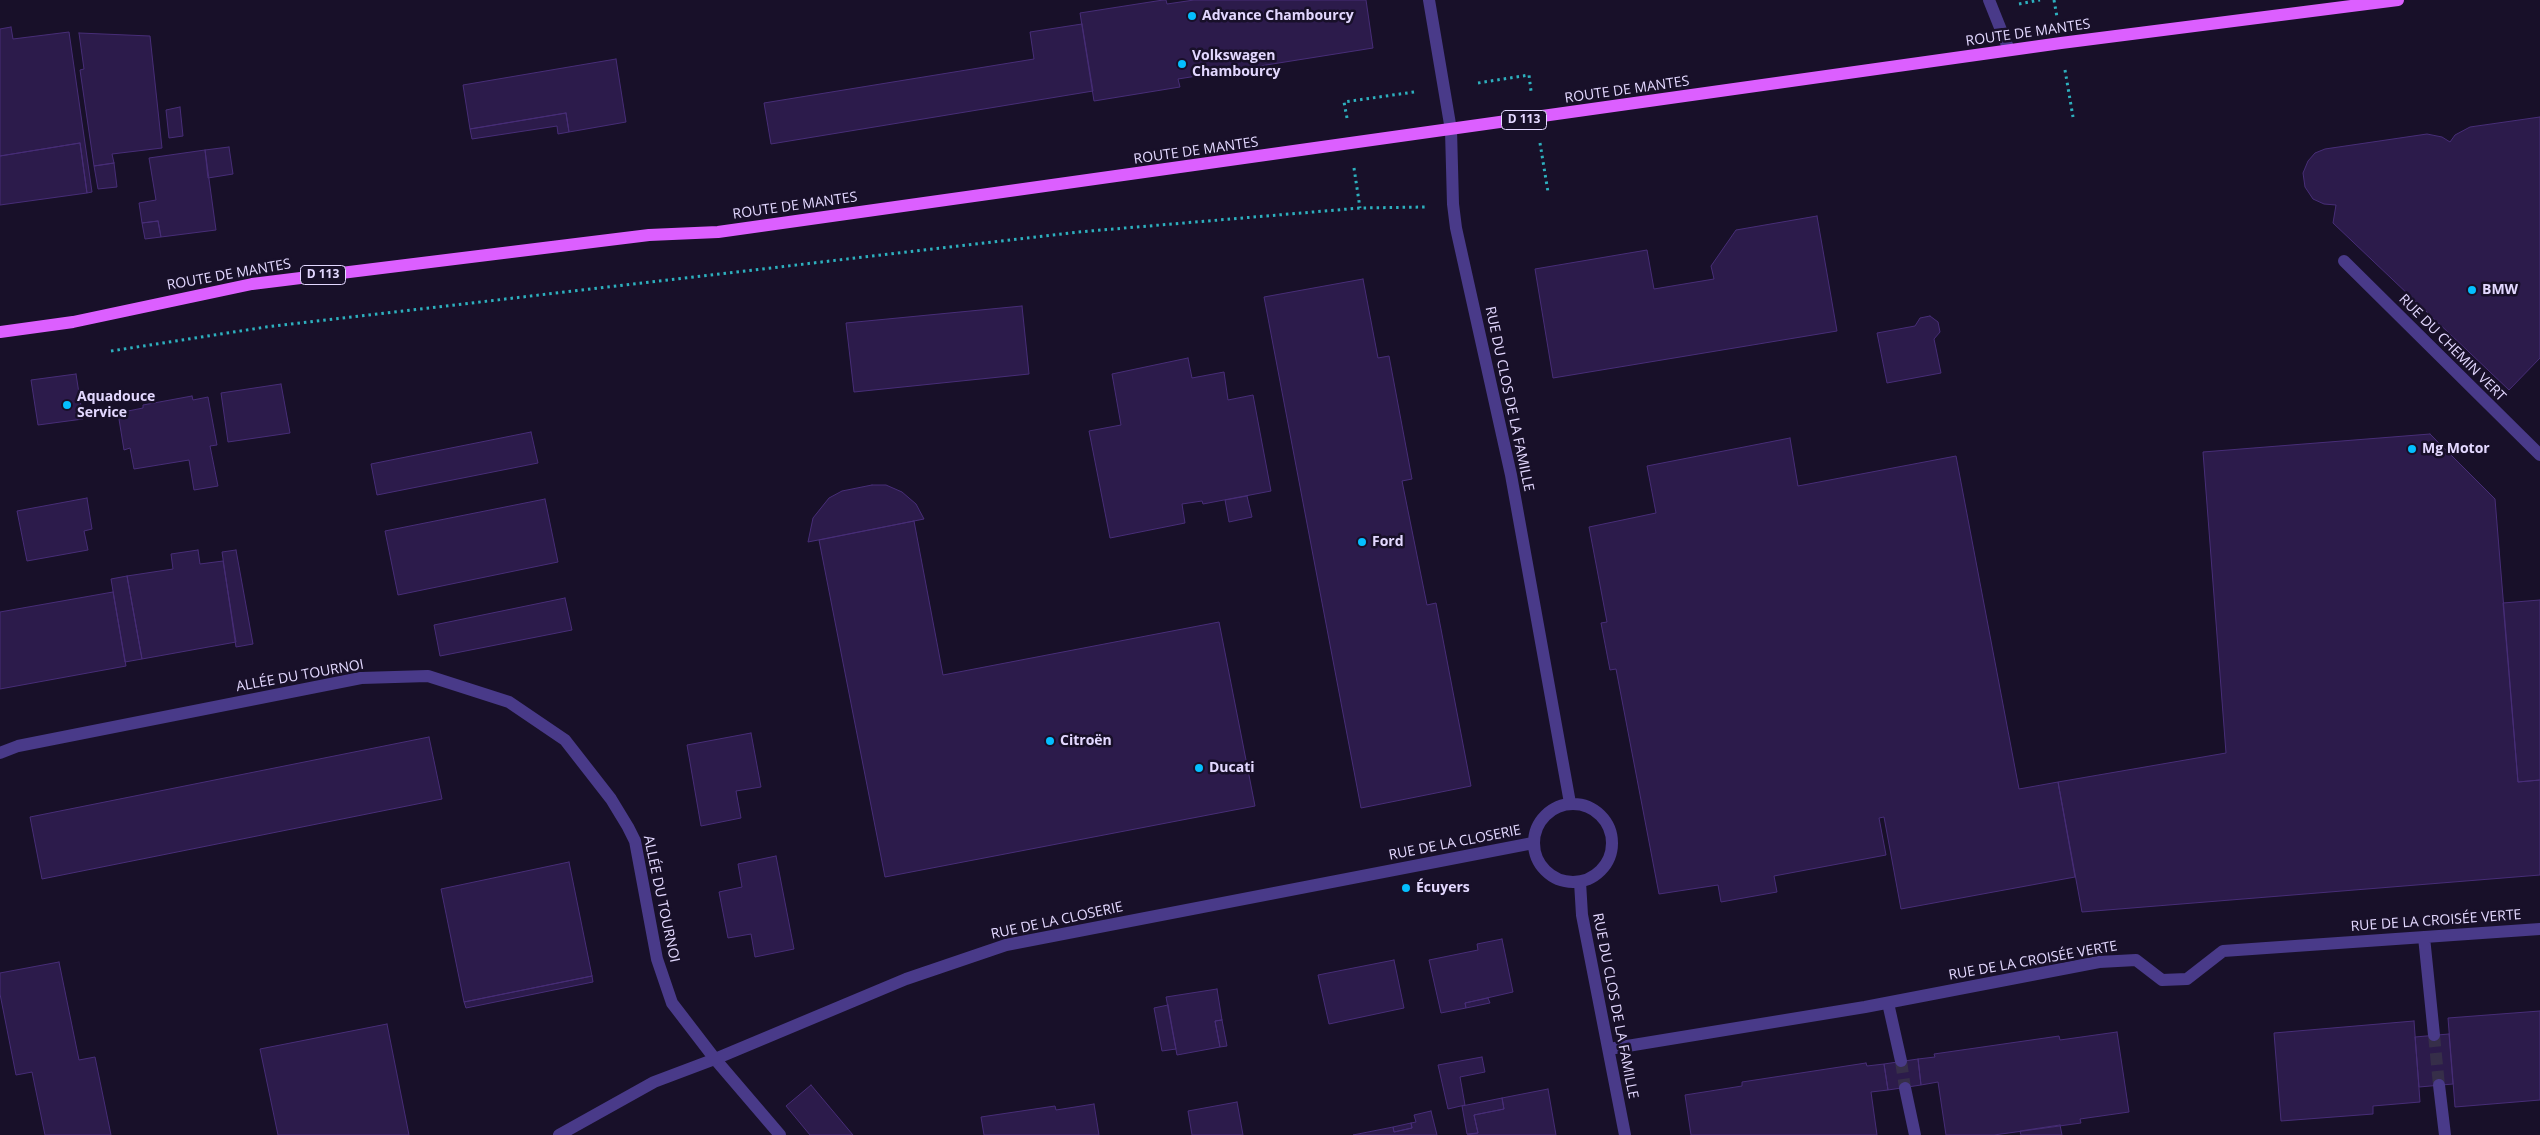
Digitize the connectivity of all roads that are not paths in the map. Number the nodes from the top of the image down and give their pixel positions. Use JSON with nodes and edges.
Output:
{"nodes":[{"id":1,"x":1429,"y":0,"type":"edge"},
{"id":2,"x":1989,"y":0,"type":"edge"},
{"id":3,"x":2398,"y":0,"type":"edge"},
{"id":4,"x":2009,"y":50,"type":"junction"},
{"id":5,"x":1451,"y":130,"type":"junction"},
{"id":6,"x":2344,"y":261,"type":"dead end"},
{"id":7,"x":0,"y":332,"type":"edge"},
{"id":8,"x":2540,"y":455,"type":"edge"},
{"id":9,"x":0,"y":753,"type":"edge"},
{"id":10,"x":1570,"y":803,"type":"junction"},
{"id":11,"x":1533,"y":843,"type":"junction"},
{"id":12,"x":1580,"y":882,"type":"junction"},
{"id":13,"x":2540,"y":929,"type":"edge"},
{"id":14,"x":2424,"y":937,"type":"junction"},
{"id":15,"x":1888,"y":1003,"type":"junction"},
{"id":16,"x":2434,"y":1035,"type":"tunnel mouth"},
{"id":17,"x":1609,"y":1049,"type":"junction"},
{"id":18,"x":715,"y":1059,"type":"junction"},
{"id":19,"x":1901,"y":1061,"type":"tunnel mouth"},
{"id":20,"x":2439,"y":1085,"type":"tunnel mouth"},
{"id":21,"x":1905,"y":1088,"type":"tunnel mouth"},
{"id":22,"x":559,"y":1135,"type":"edge"},
{"id":23,"x":780,"y":1135,"type":"edge"},
{"id":24,"x":1625,"y":1135,"type":"edge"},
{"id":25,"x":1915,"y":1135,"type":"edge"},
{"id":26,"x":2445,"y":1135,"type":"edge"}],
"edges":[{"from":1,"to":5,"type":"street","name":"RUE DU CLOS DE LA FAMILLE"},
{"from":2,"to":4,"type":"street"},
{"from":3,"to":4,"type":"main road","name":"ROUTE DE MANTES","number":"D 113"},
{"from":4,"to":5,"type":"main road","name":"ROUTE DE MANTES","number":"D 113"},
{"from":5,"to":7,"type":"main road","name":"ROUTE DE MANTES","number":"D 113"},
{"from":5,"to":10,"type":"street","name":"RUE DU CLOS DE LA FAMILLE"},
{"from":6,"to":8,"type":"street","name":"RUE DU CHEMIN VERT"},
{"from":9,"to":18,"type":"street","name":"ALLÉE DU TOURNOI"},
{"from":10,"to":11,"type":"street"},
{"from":10,"to":12,"type":"street"},
{"from":11,"to":12,"type":"street"},
{"from":11,"to":18,"type":"street","name":"RUE DE LA CLOSERIE"},
{"from":12,"to":17,"type":"street","name":"RUE DU CLOS DE LA FAMILLE"},
{"from":13,"to":14,"type":"street","name":"RUE DE LA CROISÉE VERTE"},
{"from":14,"to":15,"type":"street","name":"RUE DE LA CROISÉE VERTE"},
{"from":14,"to":16,"type":"street"},
{"from":15,"to":17,"type":"street","name":"RUE DE LA CROISÉE VERTE"},
{"from":15,"to":19,"type":"street"},
{"from":17,"to":24,"type":"street","name":"RUE DU CLOS DE LA FAMILLE"},
{"from":18,"to":22,"type":"street","name":"RUE DE LA CLOSERIE"},
{"from":18,"to":23,"type":"street","name":"ALLÉE DU TOURNOI"},
{"from":20,"to":26,"type":"street"},
{"from":21,"to":25,"type":"street"}]}
